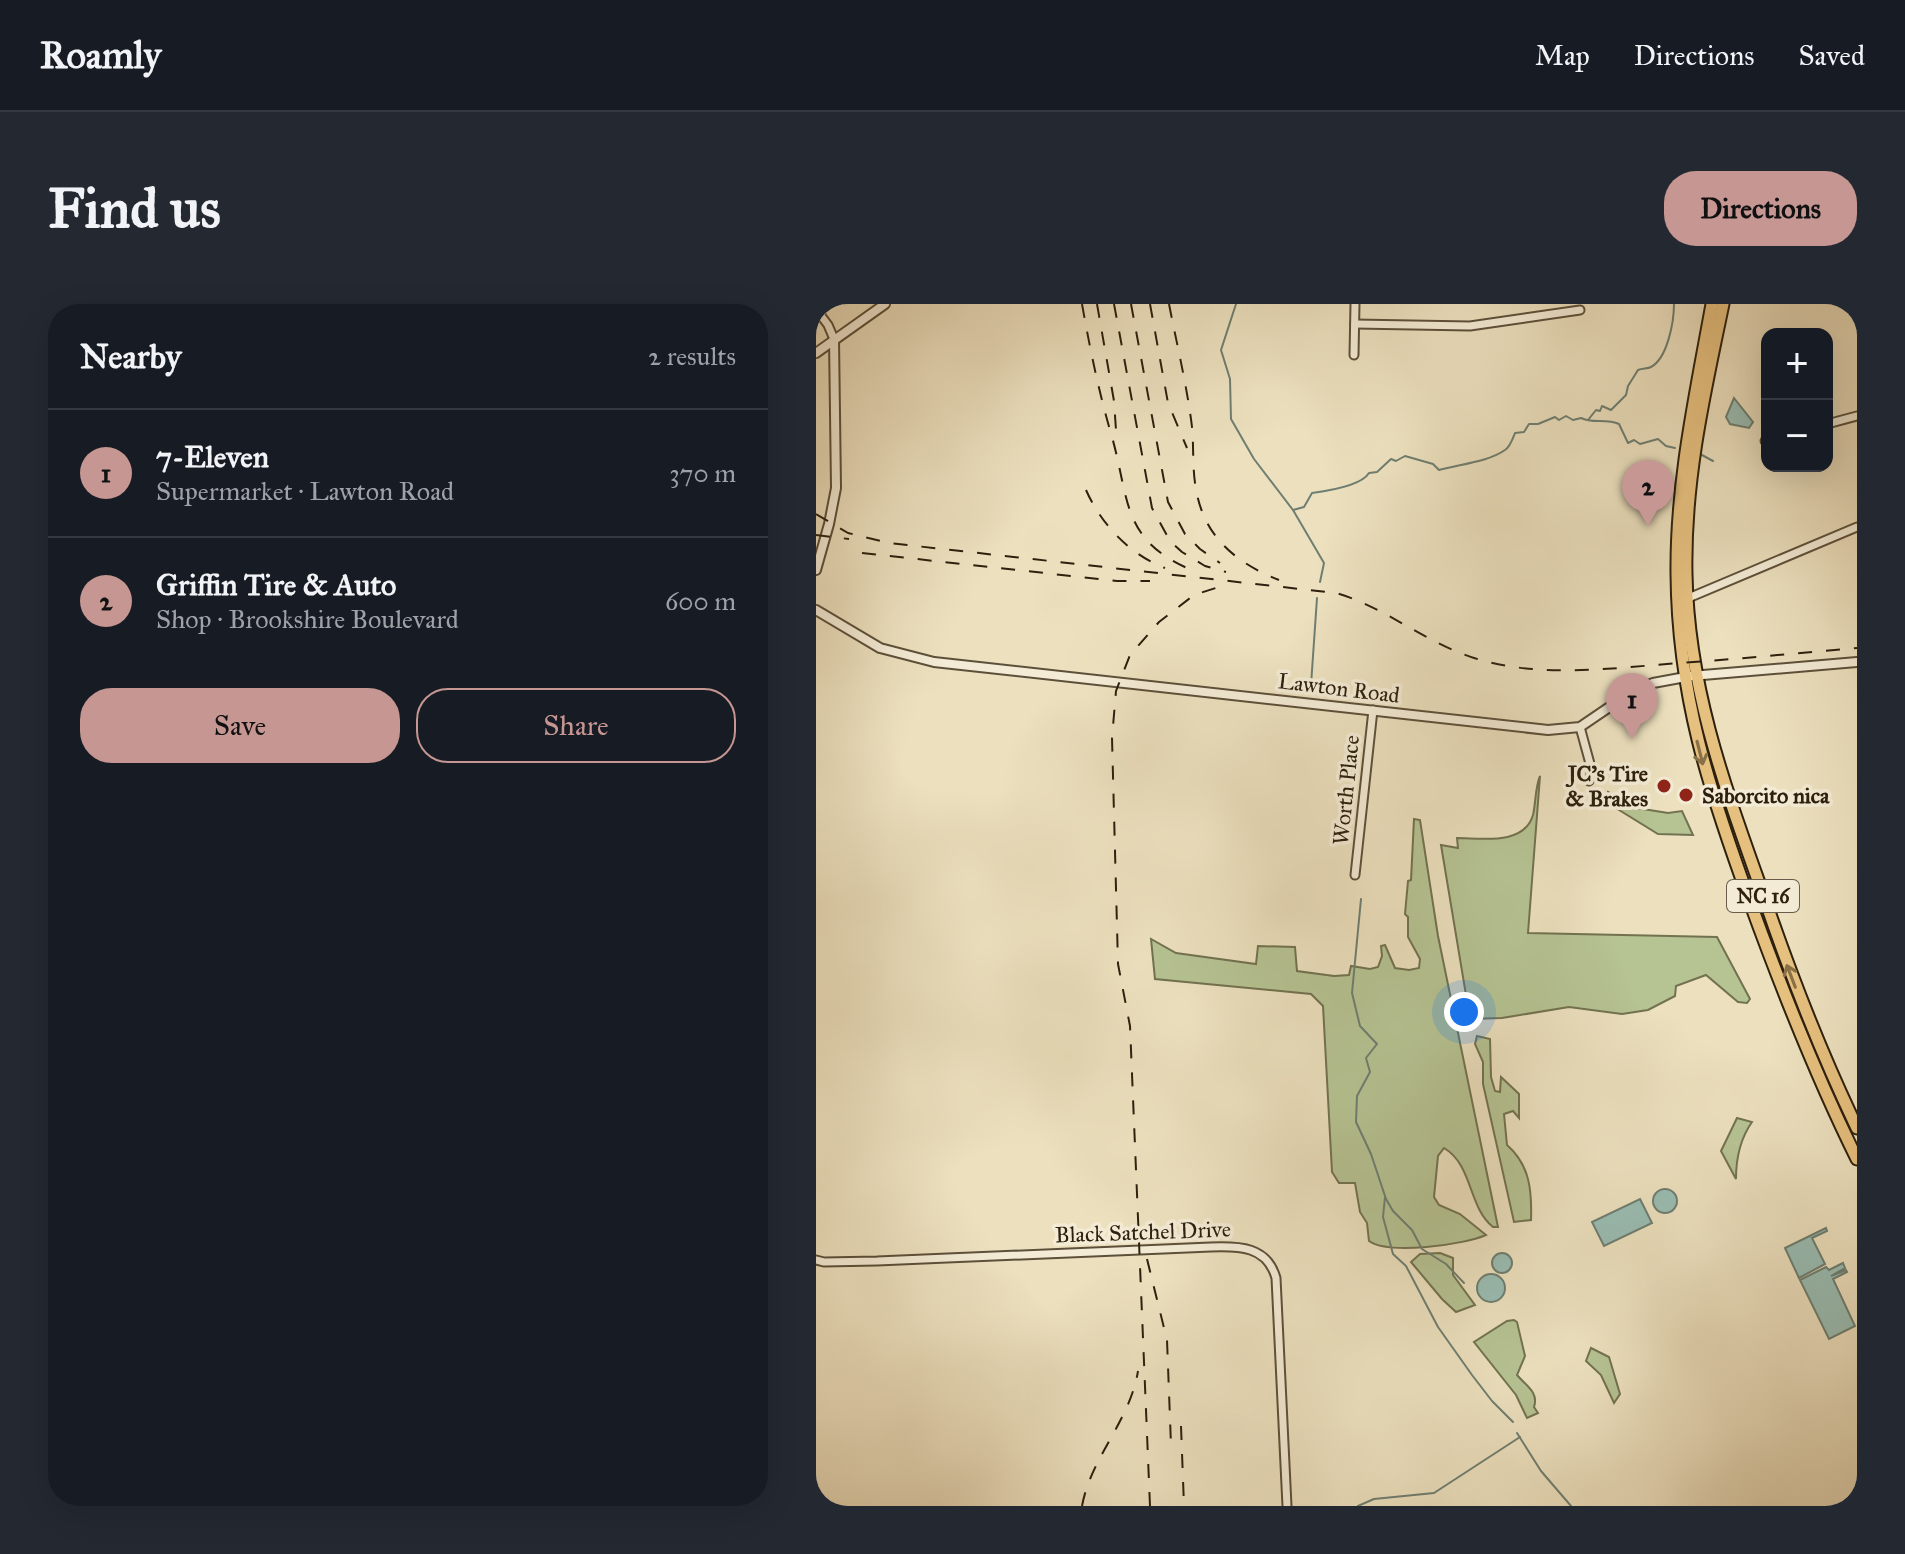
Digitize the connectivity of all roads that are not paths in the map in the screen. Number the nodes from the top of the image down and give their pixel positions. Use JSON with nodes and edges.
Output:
{"nodes":[{"id":1,"x":885,"y":304,"type":"edge"},
{"id":2,"x":1355,"y":304,"type":"edge"},
{"id":3,"x":1712,"y":304,"type":"edge"},
{"id":4,"x":1723,"y":304,"type":"edge"},
{"id":5,"x":816,"y":309,"type":"edge"},
{"id":6,"x":1580,"y":310,"type":"dead end"},
{"id":7,"x":1355,"y":324,"type":"junction"},
{"id":8,"x":834,"y":339,"type":"junction"},
{"id":9,"x":816,"y":353,"type":"edge"},
{"id":10,"x":1354,"y":355,"type":"dead end"},
{"id":11,"x":1857,"y":416,"type":"edge"},
{"id":12,"x":1833,"y":422,"type":"edge"},
{"id":13,"x":1857,"y":527,"type":"edge"},
{"id":14,"x":816,"y":570,"type":"edge"},
{"id":15,"x":1682,"y":600,"type":"junction"},
{"id":16,"x":816,"y":610,"type":"edge"},
{"id":17,"x":1857,"y":662,"type":"edge"},
{"id":18,"x":1690,"y":676,"type":"junction"},
{"id":19,"x":1373,"y":710,"type":"junction"},
{"id":20,"x":1580,"y":727,"type":"junction"},
{"id":21,"x":1589,"y":781,"type":"dead end"},
{"id":22,"x":1355,"y":875,"type":"dead end"},
{"id":23,"x":1832,"y":1077,"type":"junction"},
{"id":24,"x":1819,"y":1082,"type":"junction"},
{"id":25,"x":1857,"y":1128,"type":"edge"},
{"id":26,"x":1857,"y":1159,"type":"edge"},
{"id":27,"x":816,"y":1260,"type":"edge"},
{"id":28,"x":1287,"y":1506,"type":"edge"}],
"edges":[{"from":1,"to":8,"type":"street"},
{"from":2,"to":7,"type":"street"},
{"from":3,"to":15,"type":"highway","number":"NC 16"},
{"from":4,"to":15,"type":"highway","number":"NC 16"},
{"from":5,"to":8,"type":"street"},
{"from":6,"to":7,"type":"street"},
{"from":7,"to":10,"type":"street"},
{"from":8,"to":9,"type":"street"},
{"from":8,"to":14,"type":"street"},
{"from":11,"to":12,"type":"street"},
{"from":13,"to":15,"type":"street"},
{"from":15,"to":18,"type":"highway","number":"NC 16"},
{"from":16,"to":19,"type":"street","name":"Lawton Road"},
{"from":17,"to":18,"type":"street","name":"Lawton Road"},
{"from":18,"to":20,"type":"street","name":"Lawton Road"},
{"from":23,"to":18,"type":"highway","number":"NC 16","one_way":true},
{"from":18,"to":24,"type":"highway","number":"NC 16","one_way":true},
{"from":19,"to":20,"type":"street","name":"Lawton Road"},
{"from":19,"to":22,"type":"street","name":"Worth Place"},
{"from":20,"to":21,"type":"street"},
{"from":23,"to":24,"type":"highway"},
{"from":23,"to":25,"type":"highway","number":"NC 16"},
{"from":24,"to":26,"type":"highway","number":"NC 16"},
{"from":27,"to":28,"type":"street","name":"Black Satchel Drive"}]}
